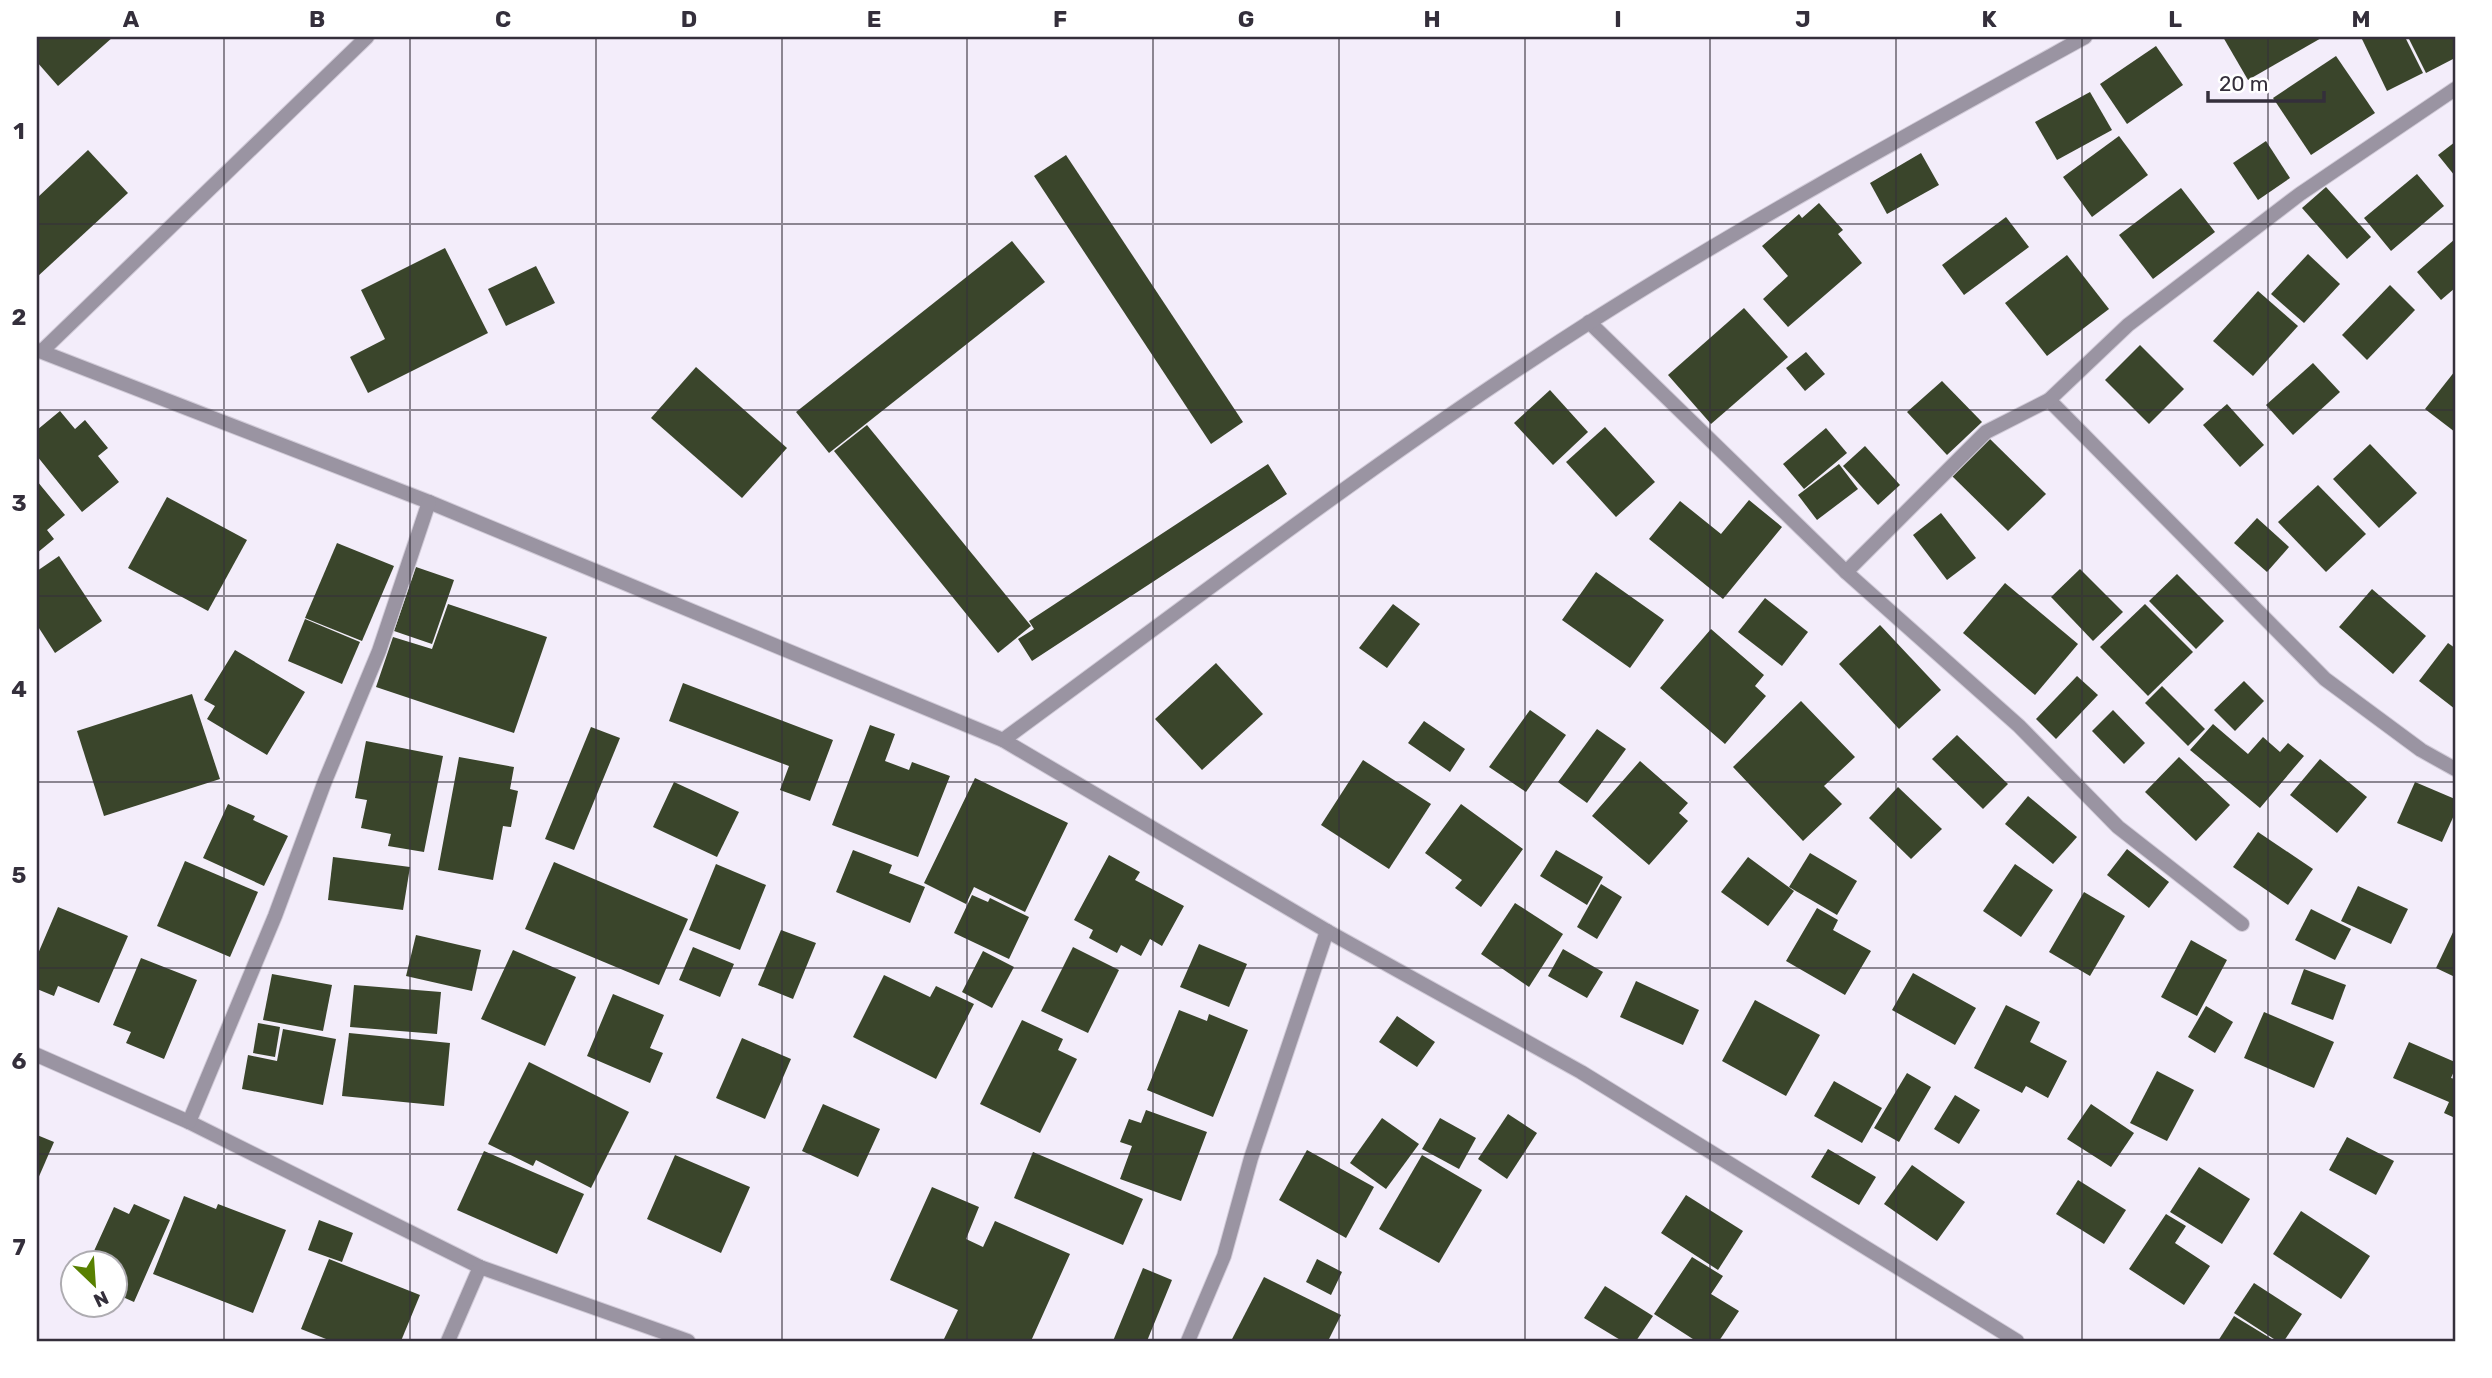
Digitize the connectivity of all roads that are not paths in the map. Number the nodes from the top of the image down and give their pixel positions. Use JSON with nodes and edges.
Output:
{"nodes":[{"id":1,"x":367,"y":37,"type":"edge"},
{"id":2,"x":2085,"y":37,"type":"edge"},
{"id":3,"x":2455,"y":89,"type":"edge"},
{"id":4,"x":1589,"y":323,"type":"junction"},
{"id":5,"x":39,"y":351,"type":"edge"},
{"id":6,"x":2049,"y":400,"type":"junction"},
{"id":7,"x":429,"y":502,"type":"junction"},
{"id":8,"x":1846,"y":572,"type":"junction"},
{"id":9,"x":1003,"y":740,"type":"junction"},
{"id":10,"x":2455,"y":769,"type":"edge"},
{"id":11,"x":2242,"y":924,"type":"dead end"},
{"id":12,"x":1327,"y":931,"type":"junction"},
{"id":13,"x":37,"y":1055,"type":"edge"},
{"id":14,"x":188,"y":1122,"type":"junction"},
{"id":15,"x":480,"y":1266,"type":"junction"},
{"id":16,"x":448,"y":1341,"type":"edge"},
{"id":17,"x":688,"y":1341,"type":"edge"},
{"id":18,"x":1188,"y":1341,"type":"edge"},
{"id":19,"x":2017,"y":1341,"type":"edge"}],
"edges":[{"from":1,"to":5,"type":"street"},
{"from":2,"to":4,"type":"street"},
{"from":3,"to":6,"type":"street"},
{"from":4,"to":8,"type":"street"},
{"from":4,"to":9,"type":"street"},
{"from":5,"to":7,"type":"street"},
{"from":6,"to":8,"type":"street"},
{"from":6,"to":10,"type":"street"},
{"from":7,"to":9,"type":"street"},
{"from":7,"to":14,"type":"street"},
{"from":8,"to":11,"type":"street"},
{"from":9,"to":12,"type":"street"},
{"from":12,"to":18,"type":"street"},
{"from":12,"to":19,"type":"street"},
{"from":13,"to":14,"type":"street"},
{"from":14,"to":15,"type":"street"},
{"from":15,"to":16,"type":"street"},
{"from":15,"to":17,"type":"street"}]}
